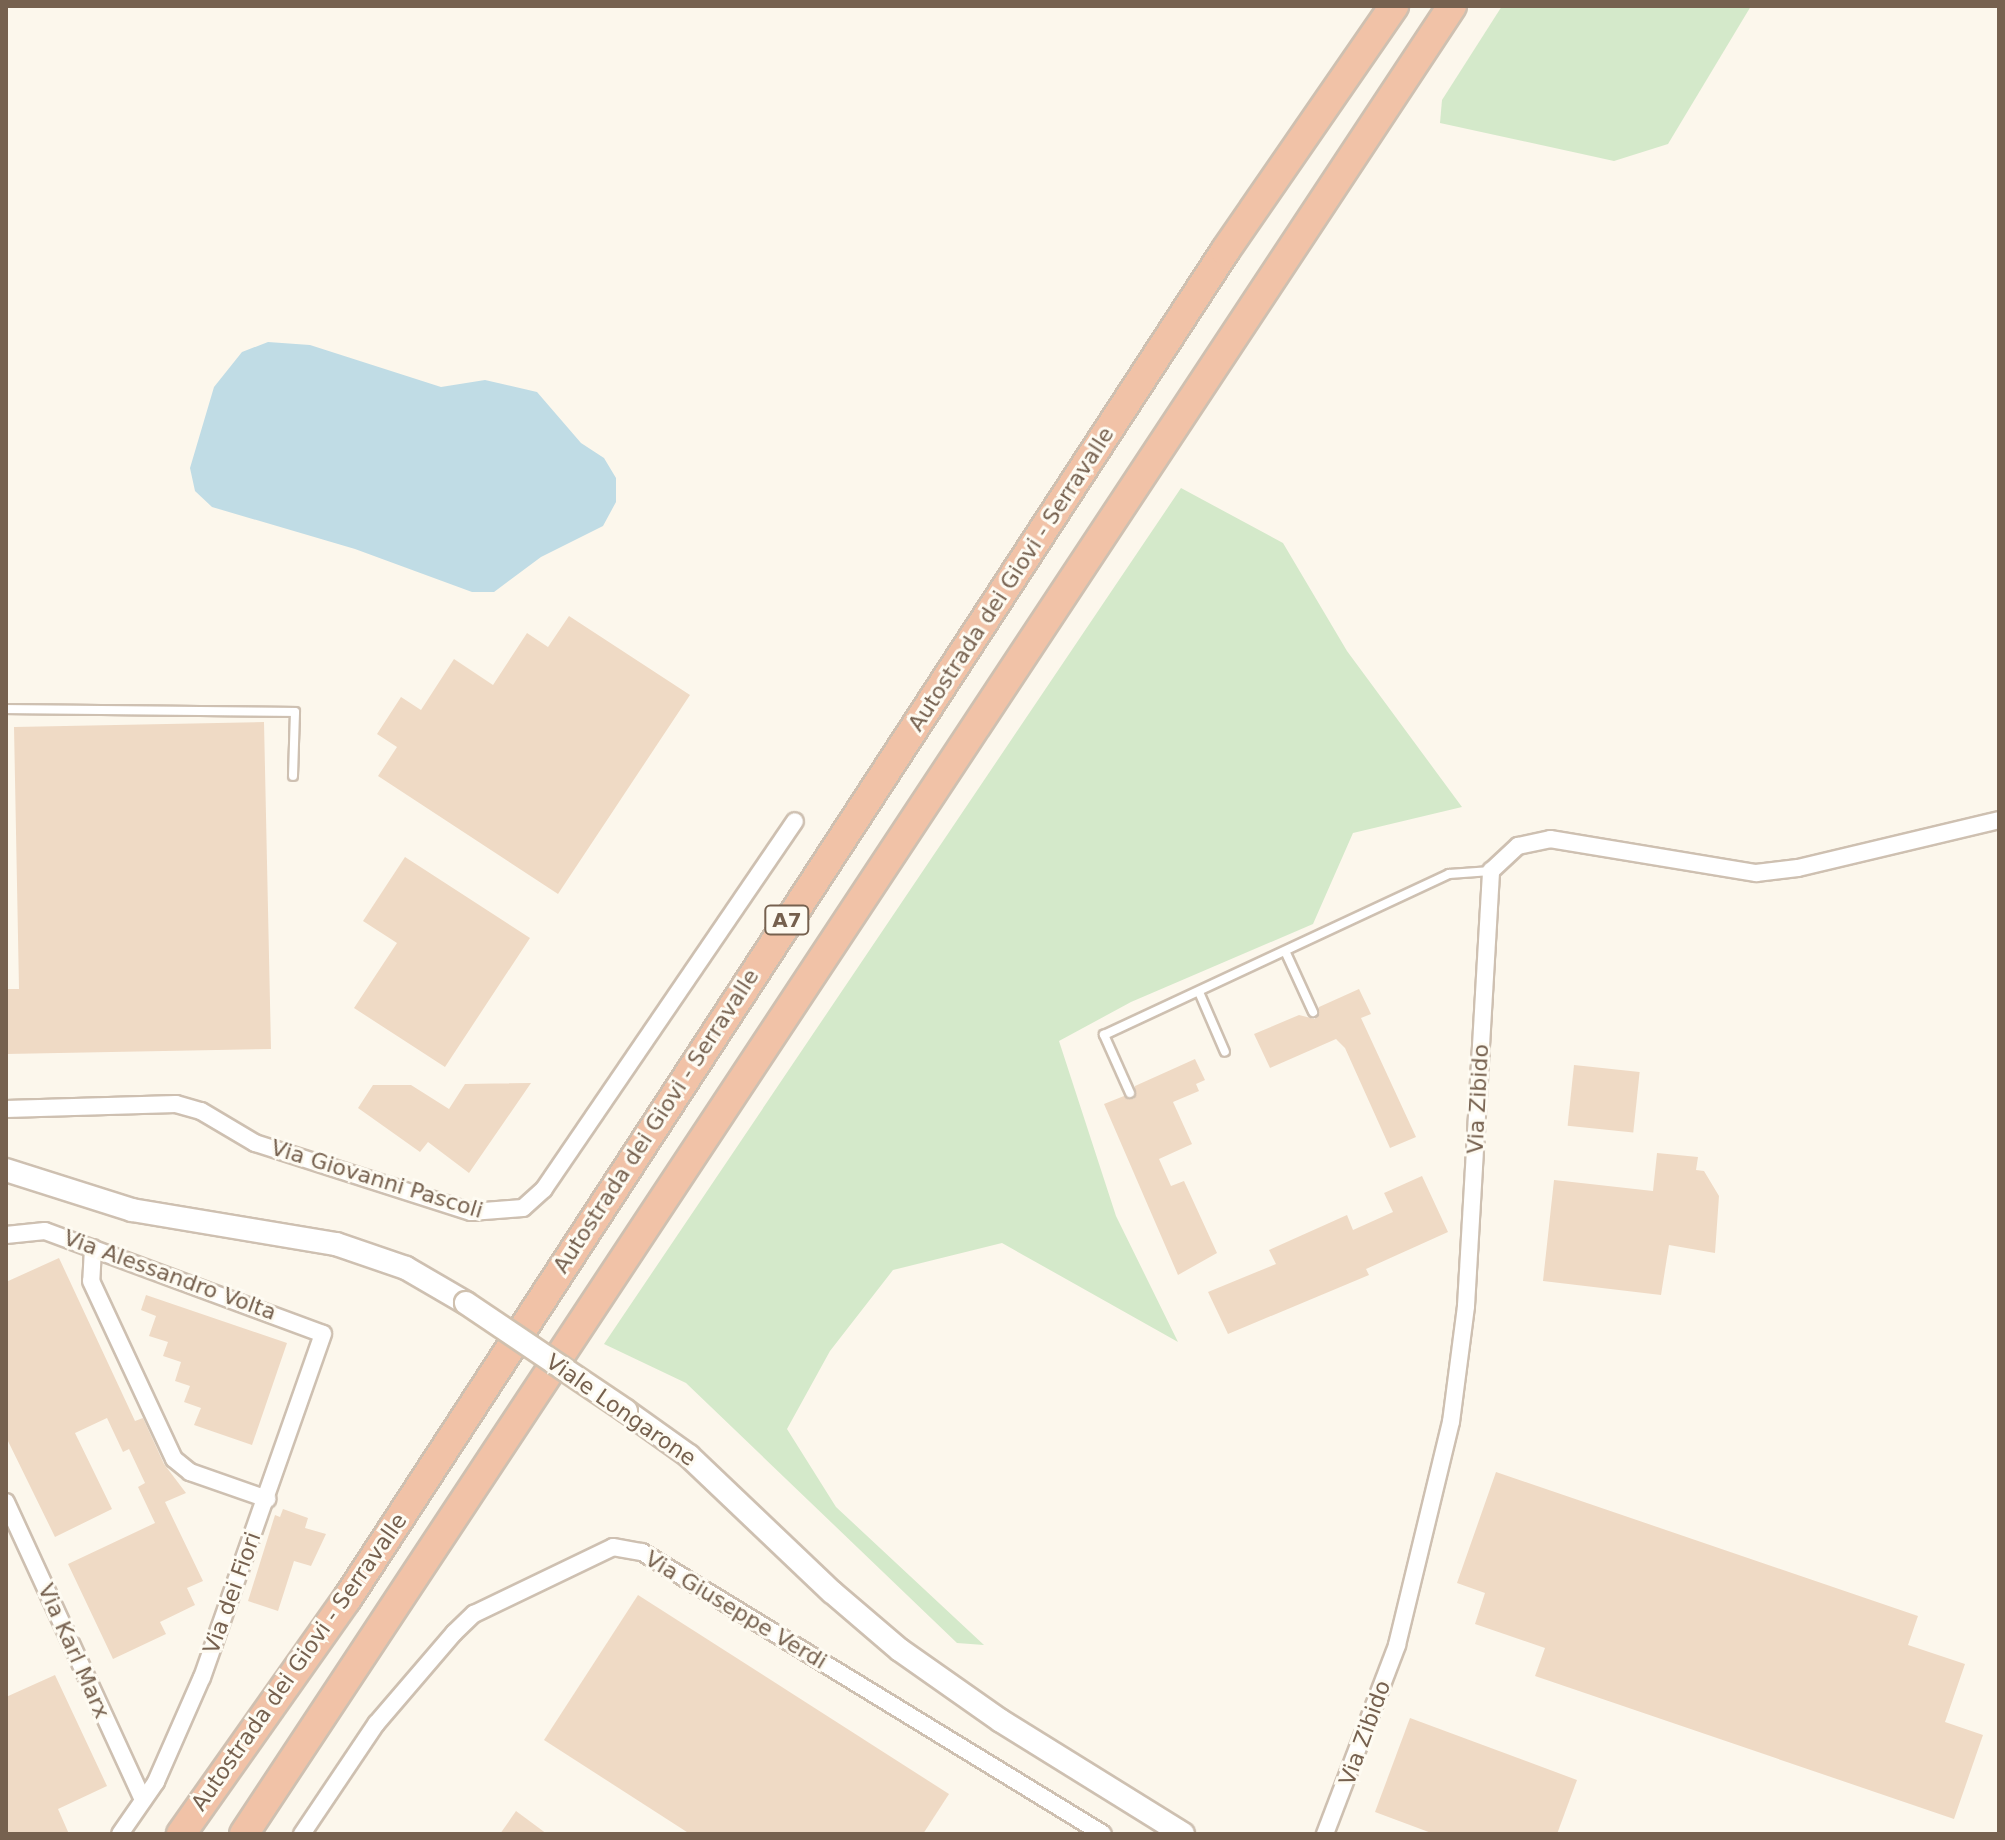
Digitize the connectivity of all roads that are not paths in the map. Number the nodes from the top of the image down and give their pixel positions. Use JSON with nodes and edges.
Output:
{"nodes":[{"id":1,"x":1394,"y":6,"type":"edge"},
{"id":2,"x":1452,"y":6,"type":"edge"},
{"id":3,"x":6,"y":709,"type":"edge"},
{"id":4,"x":293,"y":776,"type":"dead end"},
{"id":5,"x":1999,"y":820,"type":"edge"},
{"id":6,"x":795,"y":821,"type":"dead end"},
{"id":7,"x":1491,"y":871,"type":"junction"},
{"id":8,"x":1286,"y":953,"type":"junction"},
{"id":9,"x":1199,"y":992,"type":"junction"},
{"id":10,"x":1313,"y":1012,"type":"dead end"},
{"id":11,"x":1225,"y":1052,"type":"dead end"},
{"id":12,"x":1130,"y":1093,"type":"dead end"},
{"id":13,"x":6,"y":1109,"type":"edge"},
{"id":14,"x":10,"y":1172,"type":"edge"},
{"id":15,"x":6,"y":1235,"type":"edge"},
{"id":16,"x":93,"y":1248,"type":"junction"},
{"id":17,"x":324,"y":1342,"type":"joint"},
{"id":18,"x":267,"y":1499,"type":"junction"},
{"id":19,"x":6,"y":1502,"type":"edge"},
{"id":20,"x":143,"y":1800,"type":"junction"},
{"id":21,"x":120,"y":1834,"type":"edge"},
{"id":22,"x":181,"y":1834,"type":"edge"},
{"id":23,"x":244,"y":1834,"type":"edge"},
{"id":24,"x":302,"y":1834,"type":"edge"},
{"id":25,"x":1103,"y":1834,"type":"edge"},
{"id":26,"x":1183,"y":1834,"type":"edge"},
{"id":27,"x":1325,"y":1834,"type":"edge"}],
"edges":[{"from":1,"to":22,"type":"highway","name":"Autostrada dei Giovi - Serravalle","number":"A7"},
{"from":2,"to":23,"type":"highway","name":"Autostrada dei Giovi - Serravalle","number":"A7"},
{"from":3,"to":4,"type":"lane"},
{"from":5,"to":7,"type":"street"},
{"from":6,"to":13,"type":"street","name":"Via Giovanni Pascoli"},
{"from":7,"to":8,"type":"lane"},
{"from":7,"to":27,"type":"street","name":"Via Zibido"},
{"from":8,"to":9,"type":"lane"},
{"from":8,"to":10,"type":"lane"},
{"from":9,"to":11,"type":"lane"},
{"from":9,"to":12,"type":"lane"},
{"from":14,"to":26,"type":"main road","name":"Viale Longarone","bridge":true},
{"from":15,"to":16,"type":"street","name":"Via Alessandro Volta"},
{"from":16,"to":17,"type":"street","name":"Via Alessandro Volta"},
{"from":16,"to":18,"type":"street"},
{"from":17,"to":18,"type":"street","name":"Via dei Fiori"},
{"from":18,"to":20,"type":"street","name":"Via dei Fiori"},
{"from":19,"to":20,"type":"street","name":"Via Karl Marx"},
{"from":20,"to":21,"type":"street","name":"Via dei Fiori"},
{"from":24,"to":25,"type":"street","name":"Via Giuseppe Verdi"}]}
